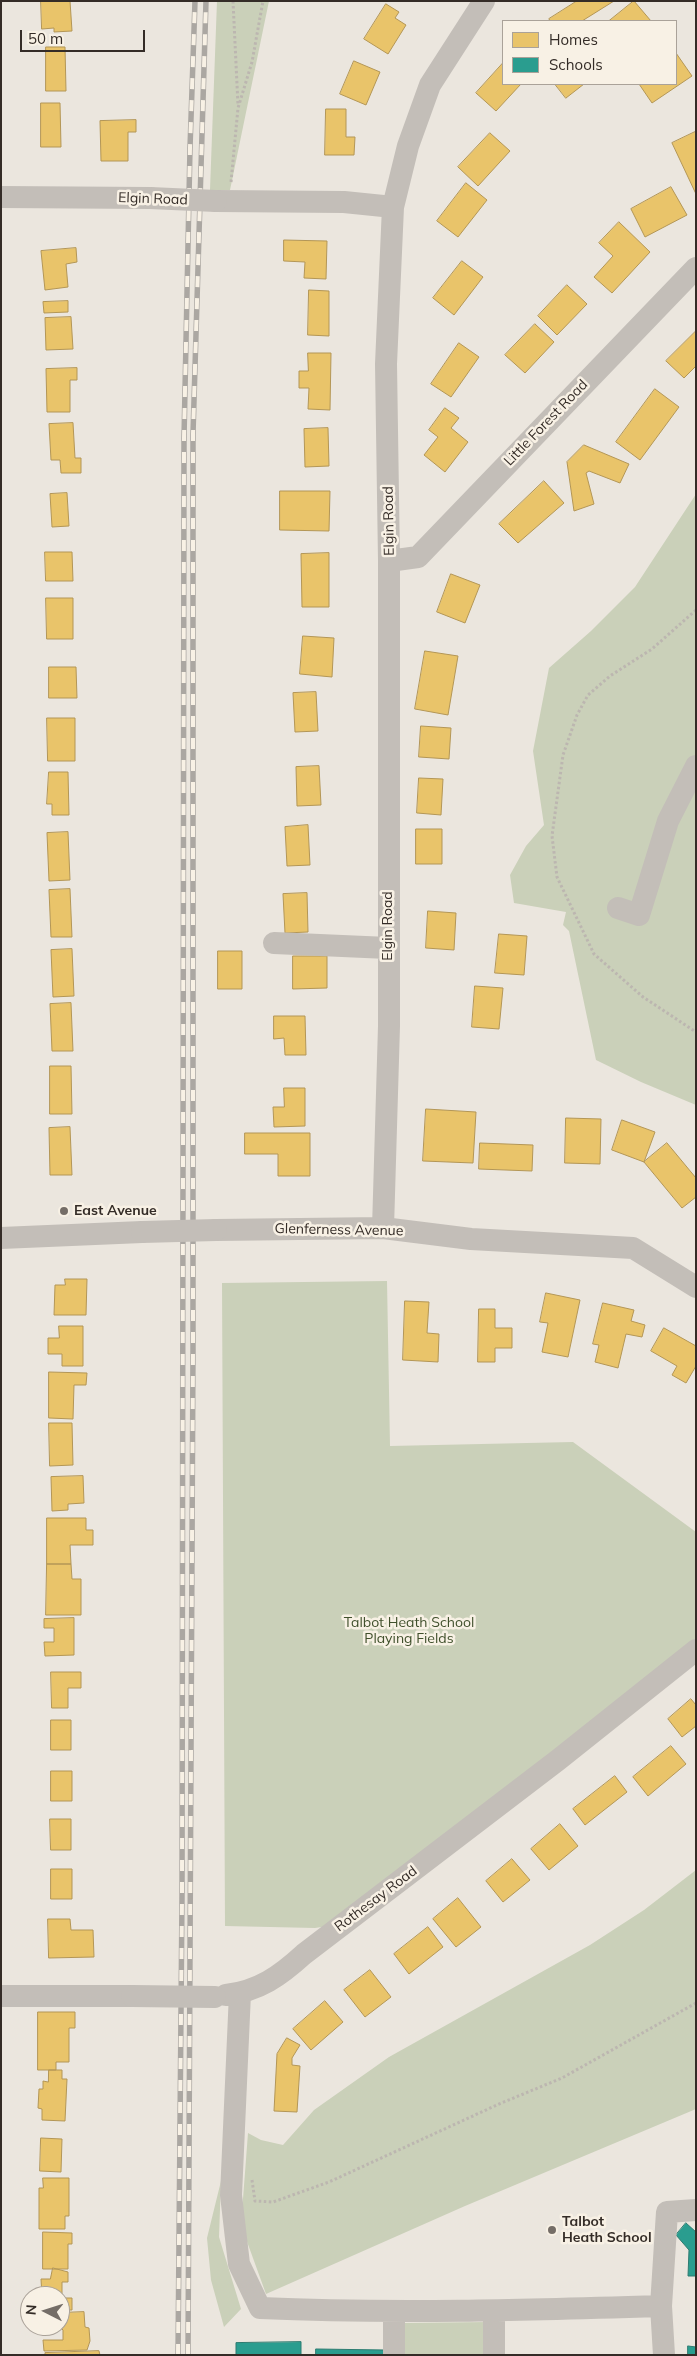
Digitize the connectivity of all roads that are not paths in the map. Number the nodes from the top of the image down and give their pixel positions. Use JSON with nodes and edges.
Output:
{"nodes":[{"id":1,"x":484,"y":1,"type":"edge"},
{"id":2,"x":1,"y":197,"type":"edge"},
{"id":3,"x":393,"y":207,"type":"junction"},
{"id":4,"x":696,"y":268,"type":"edge"},
{"id":5,"x":389,"y":561,"type":"junction"},
{"id":6,"x":696,"y":766,"type":"edge"},
{"id":7,"x":618,"y":908,"type":"dead end"},
{"id":8,"x":274,"y":943,"type":"dead end"},
{"id":9,"x":388,"y":948,"type":"junction"},
{"id":10,"x":383,"y":1228,"type":"junction"},
{"id":11,"x":1,"y":1238,"type":"edge"},
{"id":12,"x":696,"y":1287,"type":"edge"},
{"id":13,"x":696,"y":1650,"type":"edge"},
{"id":14,"x":240,"y":1993,"type":"junction"},
{"id":15,"x":1,"y":1996,"type":"edge"},
{"id":16,"x":696,"y":2210,"type":"edge"},
{"id":17,"x":661,"y":2306,"type":"junction"},
{"id":18,"x":394,"y":2311,"type":"junction"},
{"id":19,"x":494,"y":2311,"type":"junction"},
{"id":20,"x":394,"y":2355,"type":"edge"},
{"id":21,"x":494,"y":2355,"type":"edge"},
{"id":22,"x":664,"y":2355,"type":"edge"}],
"edges":[{"from":1,"to":3,"type":"street"},
{"from":2,"to":3,"type":"street","name":"Elgin Road","bridge":true},
{"from":3,"to":5,"type":"street","name":"Elgin Road"},
{"from":4,"to":5,"type":"street","name":"Little Forest Road"},
{"from":5,"to":9,"type":"street","name":"Elgin Road"},
{"from":6,"to":7,"type":"street"},
{"from":8,"to":9,"type":"street"},
{"from":9,"to":10,"type":"street","name":"Elgin Road"},
{"from":10,"to":11,"type":"street","name":"Glenferness Avenue","bridge":true},
{"from":10,"to":12,"type":"street","name":"Glenferness Avenue"},
{"from":13,"to":14,"type":"street","name":"Rothesay Road"},
{"from":14,"to":15,"type":"street","name":"Rothesay Road","bridge":true},
{"from":14,"to":18,"type":"street"},
{"from":16,"to":17,"type":"street"},
{"from":17,"to":19,"type":"street"},
{"from":17,"to":22,"type":"street"},
{"from":18,"to":19,"type":"street"},
{"from":18,"to":20,"type":"street"},
{"from":19,"to":21,"type":"street"}]}
